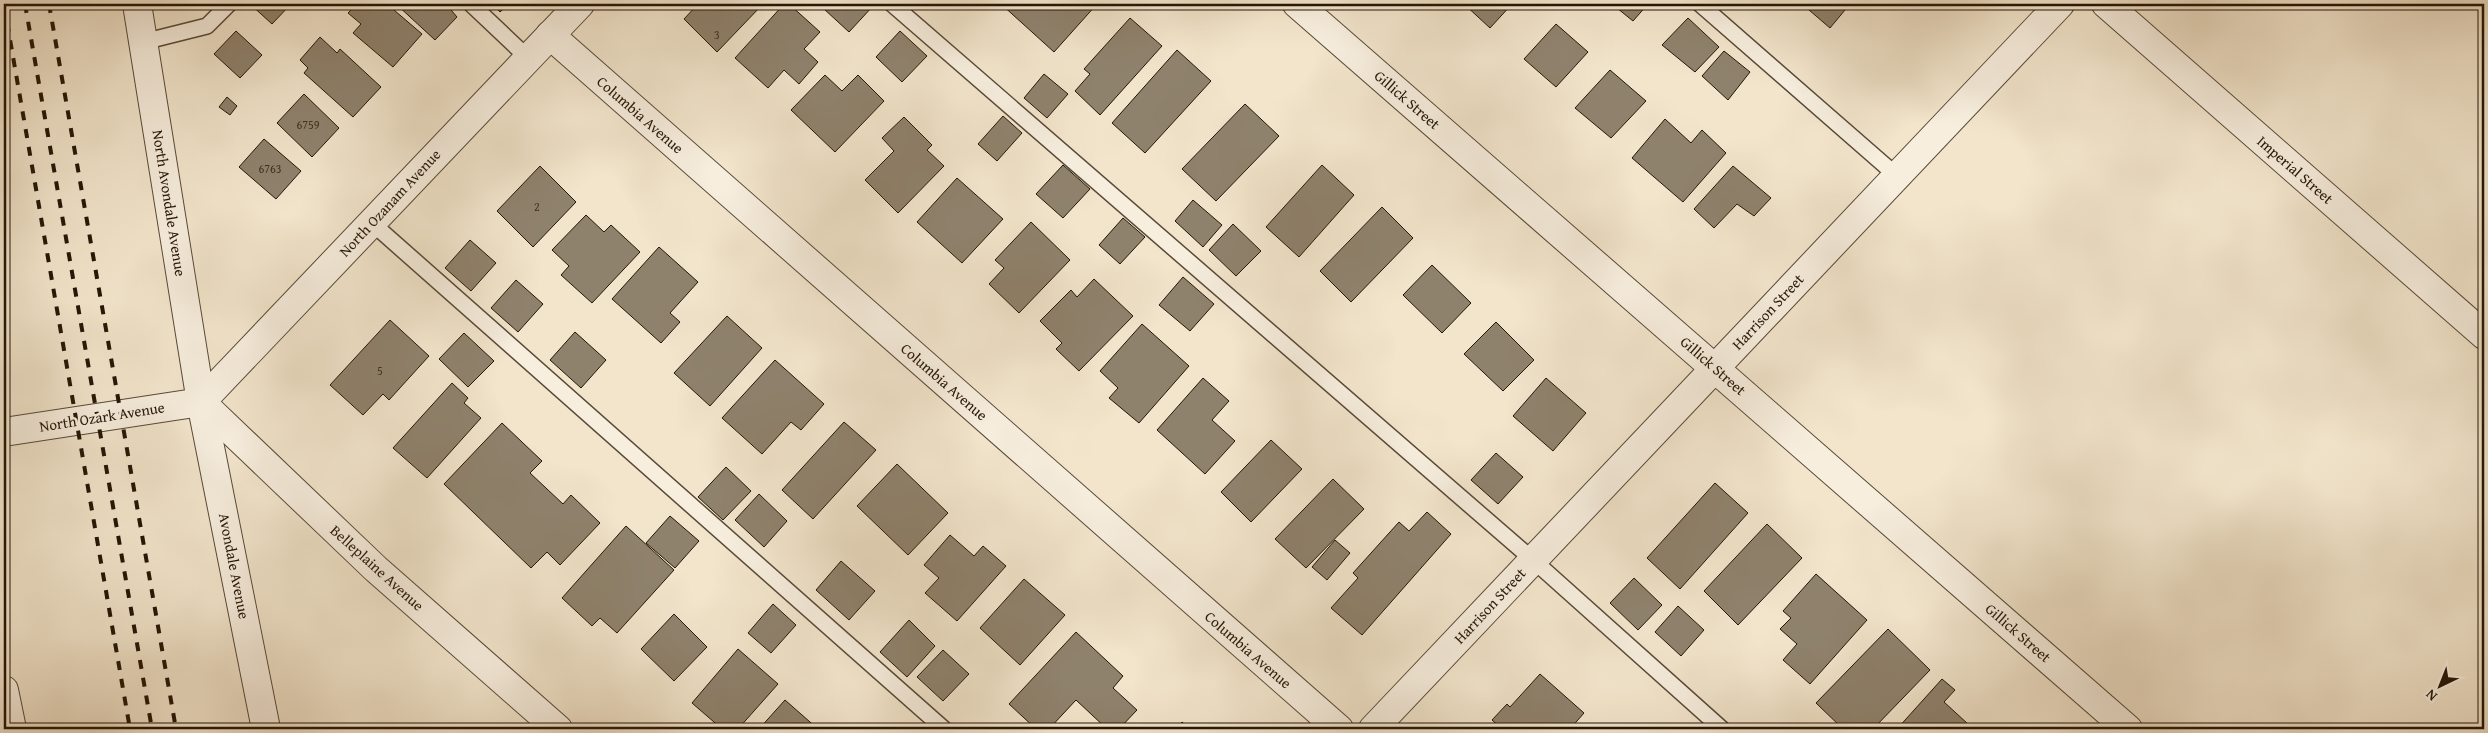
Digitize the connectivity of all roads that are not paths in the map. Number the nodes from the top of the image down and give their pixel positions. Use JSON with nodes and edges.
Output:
{"nodes":[{"id":1,"x":137,"y":4,"type":"edge"},
{"id":2,"x":228,"y":4,"type":"edge"},
{"id":3,"x":471,"y":4,"type":"edge"},
{"id":4,"x":580,"y":4,"type":"edge"},
{"id":5,"x":892,"y":4,"type":"edge"},
{"id":6,"x":1297,"y":4,"type":"edge"},
{"id":7,"x":1700,"y":4,"type":"edge"},
{"id":8,"x":2060,"y":4,"type":"edge"},
{"id":9,"x":2106,"y":4,"type":"edge"},
{"id":10,"x":550,"y":35,"type":"junction"},
{"id":11,"x":143,"y":42,"type":"junction"},
{"id":12,"x":528,"y":58,"type":"junction"},
{"id":13,"x":1897,"y":176,"type":"junction"},
{"id":14,"x":372,"y":223,"type":"junction"},
{"id":15,"x":2484,"y":335,"type":"edge"},
{"id":16,"x":1715,"y":368,"type":"junction"},
{"id":17,"x":201,"y":402,"type":"junction"},
{"id":18,"x":4,"y":432,"type":"edge"},
{"id":19,"x":1533,"y":560,"type":"junction"},
{"id":20,"x":4,"y":690,"type":"edge"},
{"id":21,"x":12,"y":729,"type":"edge"},
{"id":22,"x":266,"y":729,"type":"edge"},
{"id":23,"x":558,"y":729,"type":"edge"},
{"id":24,"x":944,"y":729,"type":"edge"},
{"id":25,"x":1339,"y":729,"type":"edge"},
{"id":26,"x":1373,"y":729,"type":"edge"},
{"id":27,"x":1722,"y":729,"type":"edge"},
{"id":28,"x":2128,"y":729,"type":"edge"}],
"edges":[{"from":1,"to":11,"type":"street","name":"North Avondale Avenue"},
{"from":2,"to":11,"type":"lane"},
{"from":3,"to":12,"type":"lane"},
{"from":4,"to":10,"type":"street","name":"North Ozanam Avenue"},
{"from":5,"to":19,"type":"lane"},
{"from":6,"to":16,"type":"street","name":"Gillick Street"},
{"from":7,"to":13,"type":"lane"},
{"from":8,"to":13,"type":"street","name":"Harrison Street"},
{"from":9,"to":15,"type":"street","name":"Imperial Street"},
{"from":10,"to":12,"type":"street","name":"North Ozanam Avenue"},
{"from":10,"to":25,"type":"street","name":"Columbia Avenue"},
{"from":11,"to":17,"type":"street","name":"North Avondale Avenue"},
{"from":12,"to":14,"type":"street","name":"North Ozanam Avenue"},
{"from":13,"to":16,"type":"street","name":"Harrison Street"},
{"from":14,"to":17,"type":"street","name":"North Ozanam Avenue"},
{"from":14,"to":24,"type":"lane"},
{"from":16,"to":19,"type":"street","name":"Harrison Street"},
{"from":16,"to":28,"type":"street","name":"Gillick Street"},
{"from":17,"to":18,"type":"street","name":"North Ozark Avenue"},
{"from":17,"to":22,"type":"street","name":"Avondale Avenue"},
{"from":17,"to":23,"type":"street","name":"Belleplaine Avenue"},
{"from":19,"to":26,"type":"street","name":"Harrison Street"},
{"from":19,"to":27,"type":"lane"},
{"from":20,"to":21,"type":"street"}]}
